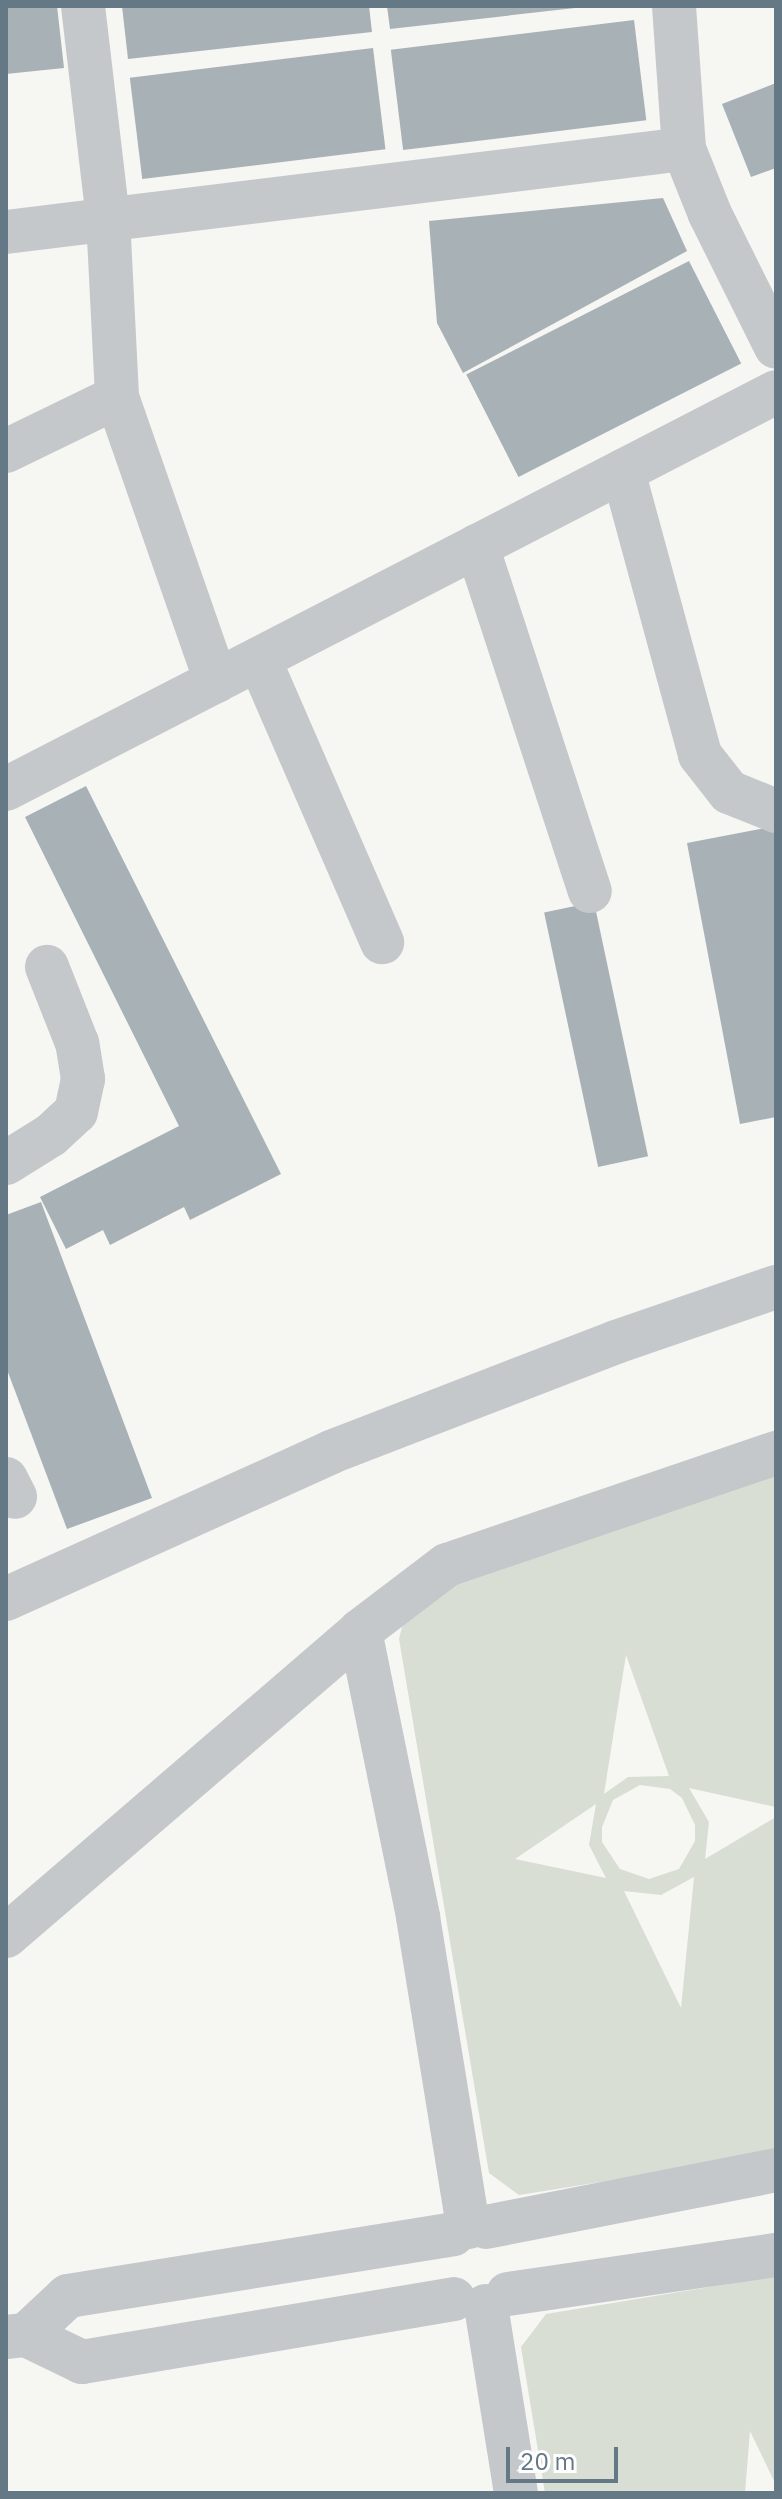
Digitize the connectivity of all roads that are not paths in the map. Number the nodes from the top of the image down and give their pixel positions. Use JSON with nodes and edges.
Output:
{"nodes":[{"id":1,"x":83,"y":6,"type":"edge"},
{"id":2,"x":674,"y":6,"type":"edge"},
{"id":3,"x":684,"y":149,"type":"junction"},
{"id":4,"x":108,"y":218,"type":"junction"},
{"id":5,"x":6,"y":232,"type":"edge"},
{"id":6,"x":776,"y":347,"type":"edge"},
{"id":7,"x":776,"y":392,"type":"edge"},
{"id":8,"x":117,"y":397,"type":"junction"},
{"id":9,"x":6,"y":451,"type":"edge"},
{"id":10,"x":623,"y":471,"type":"junction"},
{"id":11,"x":477,"y":546,"type":"junction"},
{"id":12,"x":259,"y":659,"type":"junction"},
{"id":13,"x":216,"y":681,"type":"junction"},
{"id":14,"x":6,"y":789,"type":"edge"},
{"id":15,"x":776,"y":811,"type":"edge"},
{"id":16,"x":590,"y":891,"type":"dead end"},
{"id":17,"x":382,"y":942,"type":"dead end"},
{"id":18,"x":47,"y":967,"type":"dead end"},
{"id":19,"x":6,"y":1163,"type":"edge"},
{"id":20,"x":776,"y":1287,"type":"edge"},
{"id":21,"x":776,"y":1453,"type":"edge"},
{"id":22,"x":6,"y":1599,"type":"edge"},
{"id":23,"x":360,"y":1631,"type":"junction"},
{"id":24,"x":6,"y":1936,"type":"edge"},
{"id":25,"x":776,"y":2170,"type":"edge"},
{"id":26,"x":469,"y":2229,"type":"junction"},
{"id":27,"x":776,"y":2255,"type":"edge"},
{"id":28,"x":482,"y":2300,"type":"junction"},
{"id":29,"x":16,"y":2336,"type":"edge"},
{"id":30,"x":516,"y":2493,"type":"edge"}],
"edges":[{"from":1,"to":4,"type":"street"},
{"from":2,"to":3,"type":"street"},
{"from":3,"to":4,"type":"street"},
{"from":3,"to":6,"type":"street"},
{"from":4,"to":5,"type":"street"},
{"from":4,"to":8,"type":"street"},
{"from":7,"to":10,"type":"street"},
{"from":8,"to":9,"type":"street"},
{"from":8,"to":13,"type":"street"},
{"from":10,"to":11,"type":"street"},
{"from":10,"to":15,"type":"street"},
{"from":11,"to":12,"type":"street"},
{"from":11,"to":16,"type":"street"},
{"from":12,"to":13,"type":"street"},
{"from":12,"to":17,"type":"street"},
{"from":13,"to":14,"type":"street"},
{"from":18,"to":19,"type":"street"},
{"from":20,"to":22,"type":"street"},
{"from":21,"to":23,"type":"street"},
{"from":23,"to":24,"type":"street"},
{"from":23,"to":26,"type":"street"},
{"from":25,"to":26,"type":"street"},
{"from":26,"to":28,"type":"street"},
{"from":26,"to":28,"type":"street"},
{"from":26,"to":29,"type":"street"},
{"from":27,"to":28,"type":"street"},
{"from":28,"to":29,"type":"street"},
{"from":28,"to":30,"type":"street"}]}
